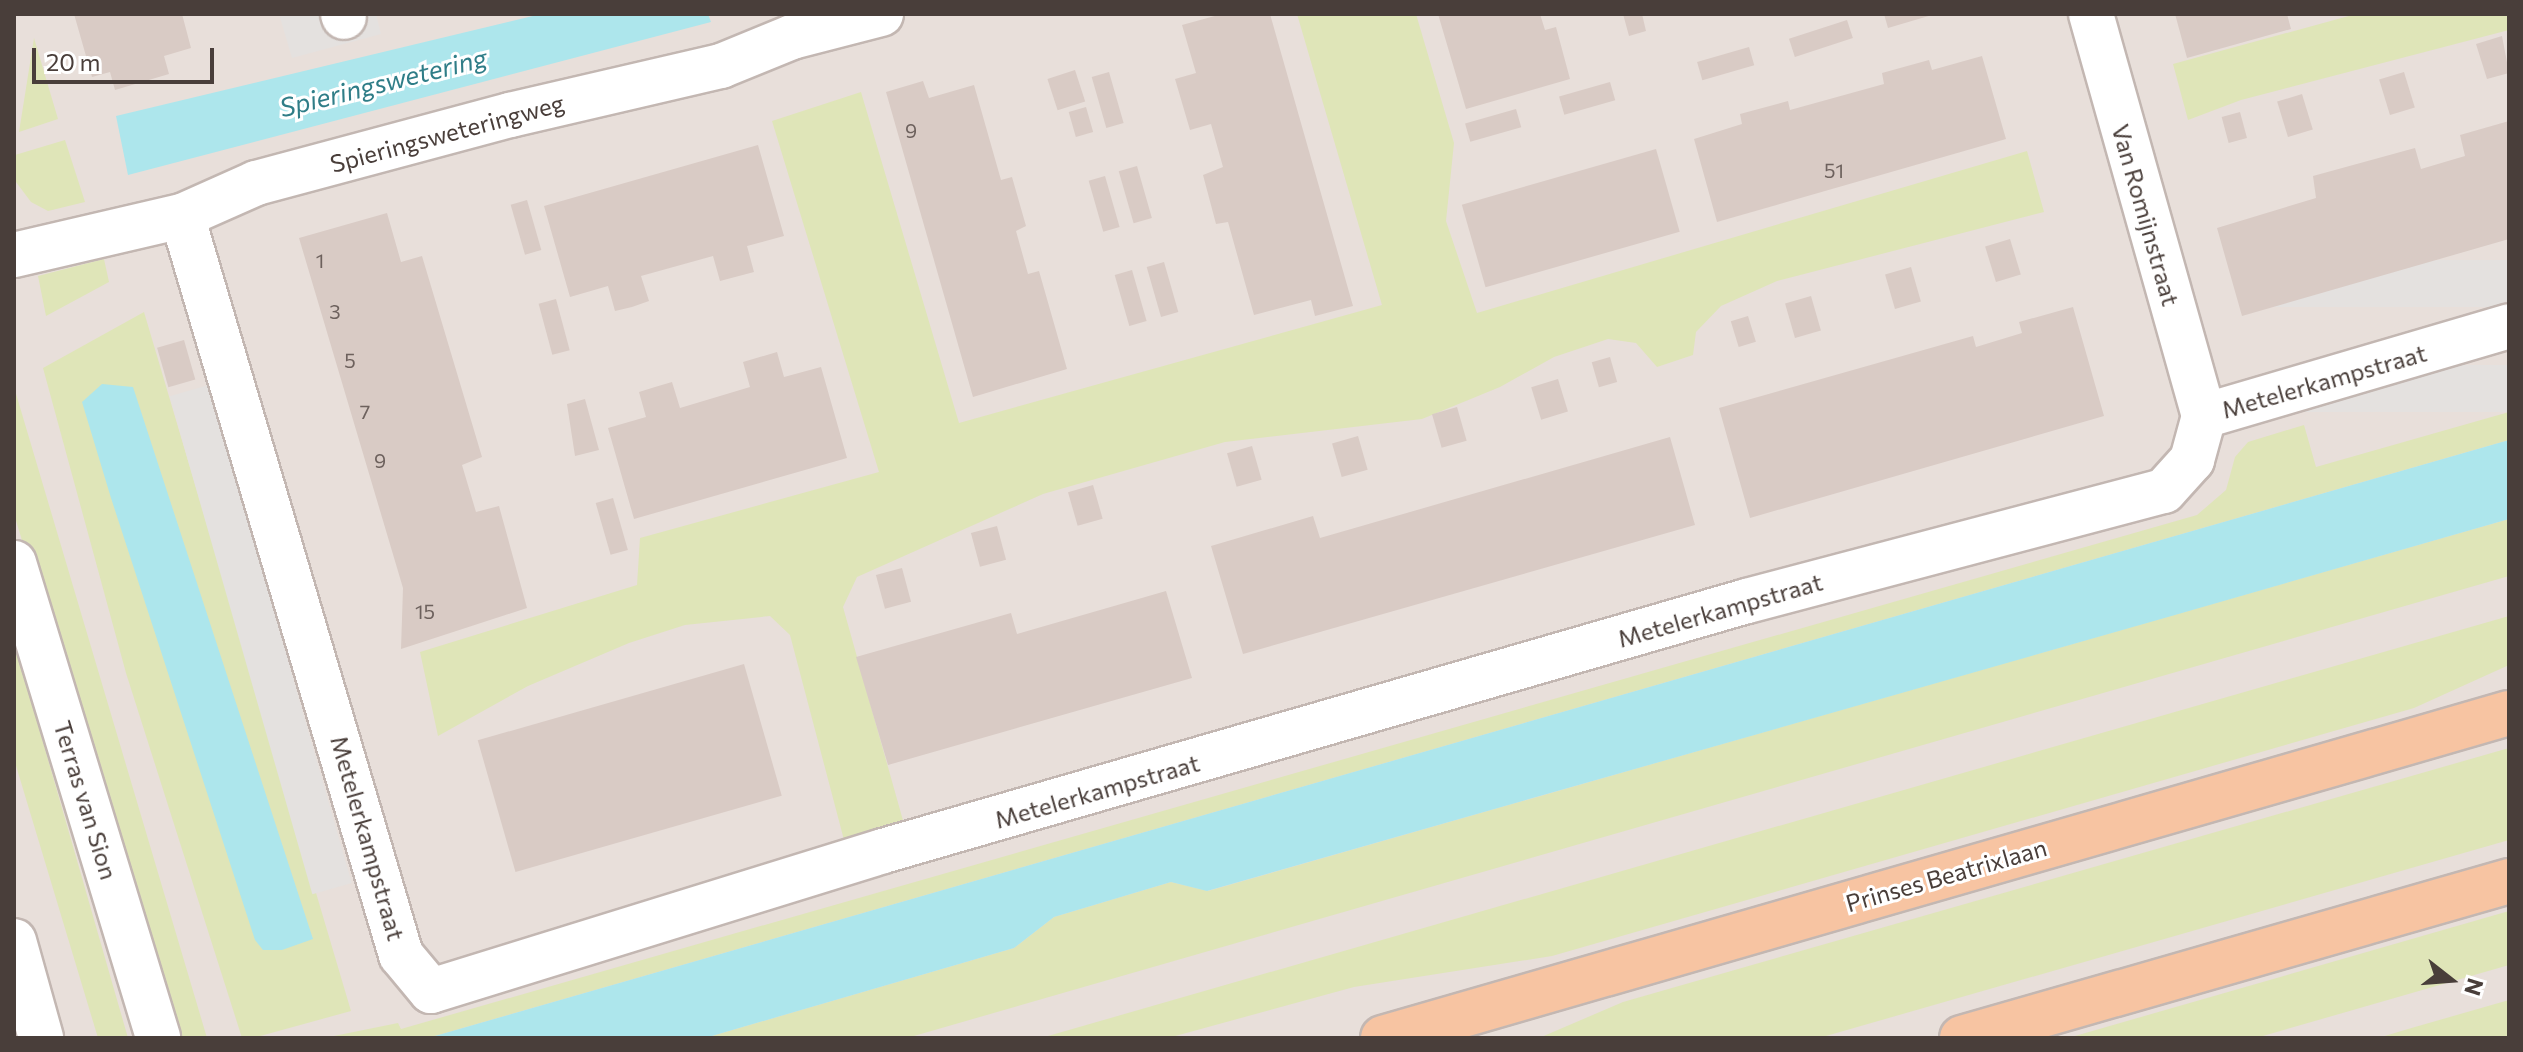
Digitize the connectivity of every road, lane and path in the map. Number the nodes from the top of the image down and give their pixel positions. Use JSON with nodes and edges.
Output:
{"nodes":[{"id":1,"x":881,"y":14,"type":"edge"},
{"id":2,"x":2091,"y":14,"type":"edge"},
{"id":3,"x":790,"y":25,"type":"edge"},
{"id":4,"x":182,"y":216,"type":"junction"},
{"id":5,"x":14,"y":255,"type":"edge"},
{"id":6,"x":2509,"y":326,"type":"edge"},
{"id":7,"x":2204,"y":416,"type":"junction"},
{"id":8,"x":14,"y":563,"type":"edge"},
{"id":9,"x":2509,"y":713,"type":"edge"},
{"id":10,"x":2509,"y":881,"type":"edge"},
{"id":11,"x":14,"y":941,"type":"edge"},
{"id":12,"x":41,"y":1038,"type":"edge"},
{"id":13,"x":158,"y":1038,"type":"edge"},
{"id":14,"x":1383,"y":1038,"type":"edge"},
{"id":15,"x":1962,"y":1038,"type":"edge"}],
"edges":[{"from":1,"to":3,"type":"street","name":"Spieringsweteringweg"},
{"from":2,"to":7,"type":"street","name":"Van Romijnstraat"},
{"from":3,"to":4,"type":"street","name":"Spieringsweteringweg"},
{"from":4,"to":5,"type":"street","name":"Spieringsweteringweg"},
{"from":4,"to":7,"type":"street","name":"Metelerkampstraat"},
{"from":6,"to":7,"type":"street","name":"Metelerkampstraat"},
{"from":8,"to":13,"type":"street","name":"Terras van Sion"},
{"from":9,"to":14,"type":"main road","name":"Prinses Beatrixlaan"},
{"from":10,"to":15,"type":"main road"},
{"from":11,"to":12,"type":"street"}]}
